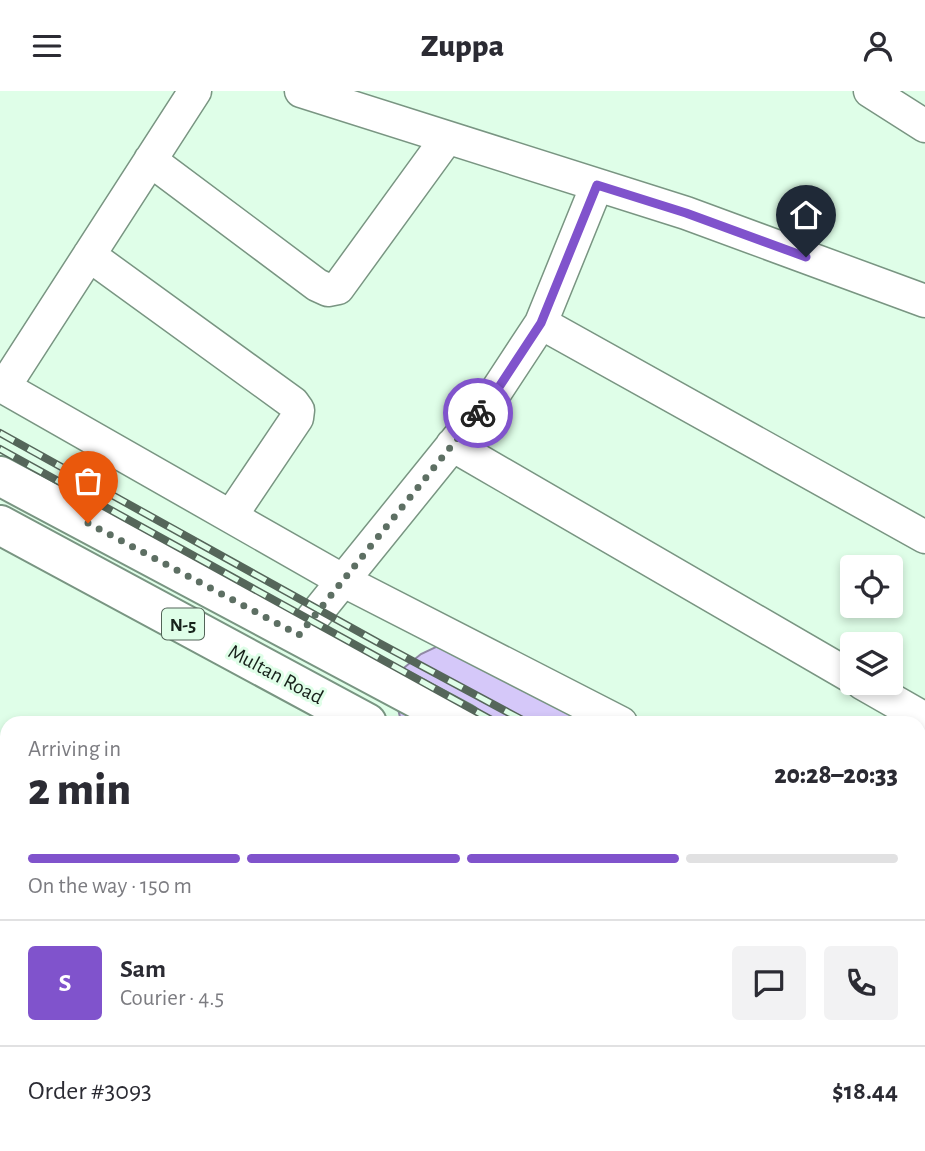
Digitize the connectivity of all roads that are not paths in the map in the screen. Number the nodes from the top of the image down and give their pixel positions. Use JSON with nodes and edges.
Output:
{"nodes":[{"id":1,"x":195,"y":91,"type":"edge"},
{"id":2,"x":301,"y":91,"type":"edge"},
{"id":3,"x":870,"y":91,"type":"edge"},
{"id":4,"x":352,"y":99,"type":"edge"},
{"id":5,"x":925,"y":126,"type":"edge"},
{"id":6,"x":447,"y":138,"type":"junction"},
{"id":7,"x":150,"y":160,"type":"junction"},
{"id":8,"x":597,"y":185,"type":"junction"},
{"id":9,"x":89,"y":255,"type":"junction"},
{"id":10,"x":925,"y":301,"type":"edge"},
{"id":11,"x":541,"y":323,"type":"junction"},
{"id":12,"x":2,"y":386,"type":"edge"},
{"id":13,"x":452,"y":445,"type":"junction"},
{"id":14,"x":0,"y":476,"type":"edge"},
{"id":15,"x":231,"y":516,"type":"junction"},
{"id":16,"x":0,"y":525,"type":"edge"},
{"id":17,"x":925,"y":537,"type":"edge"},
{"id":18,"x":342,"y":580,"type":"junction"},
{"id":19,"x":299,"y":635,"type":"junction"},
{"id":20,"x":840,"y":670,"type":"edge"},
{"id":21,"x":883,"y":695,"type":"edge"},
{"id":22,"x":354,"y":716,"type":"edge"},
{"id":23,"x":450,"y":716,"type":"edge"},
{"id":24,"x":607,"y":716,"type":"edge"},
{"id":25,"x":920,"y":716,"type":"edge"}],
"edges":[{"from":1,"to":7,"type":"street"},
{"from":2,"to":4,"type":"street"},
{"from":3,"to":5,"type":"street"},
{"from":4,"to":6,"type":"street"},
{"from":6,"to":7,"type":"street"},
{"from":6,"to":8,"type":"street"},
{"from":7,"to":9,"type":"street"},
{"from":8,"to":10,"type":"street"},
{"from":8,"to":11,"type":"street"},
{"from":9,"to":12,"type":"street"},
{"from":9,"to":15,"type":"street"},
{"from":11,"to":13,"type":"street"},
{"from":11,"to":17,"type":"street"},
{"from":12,"to":15,"type":"street"},
{"from":13,"to":18,"type":"street"},
{"from":13,"to":20,"type":"street"},
{"from":14,"to":19,"type":"main road","number":"N-5"},
{"from":15,"to":18,"type":"street"},
{"from":16,"to":22,"type":"main road","name":"Multan Road","number":"N-5"},
{"from":18,"to":19,"type":"street"},
{"from":18,"to":24,"type":"street"},
{"from":19,"to":23,"type":"main road","number":"N-5"},
{"from":21,"to":25,"type":"street"}]}
